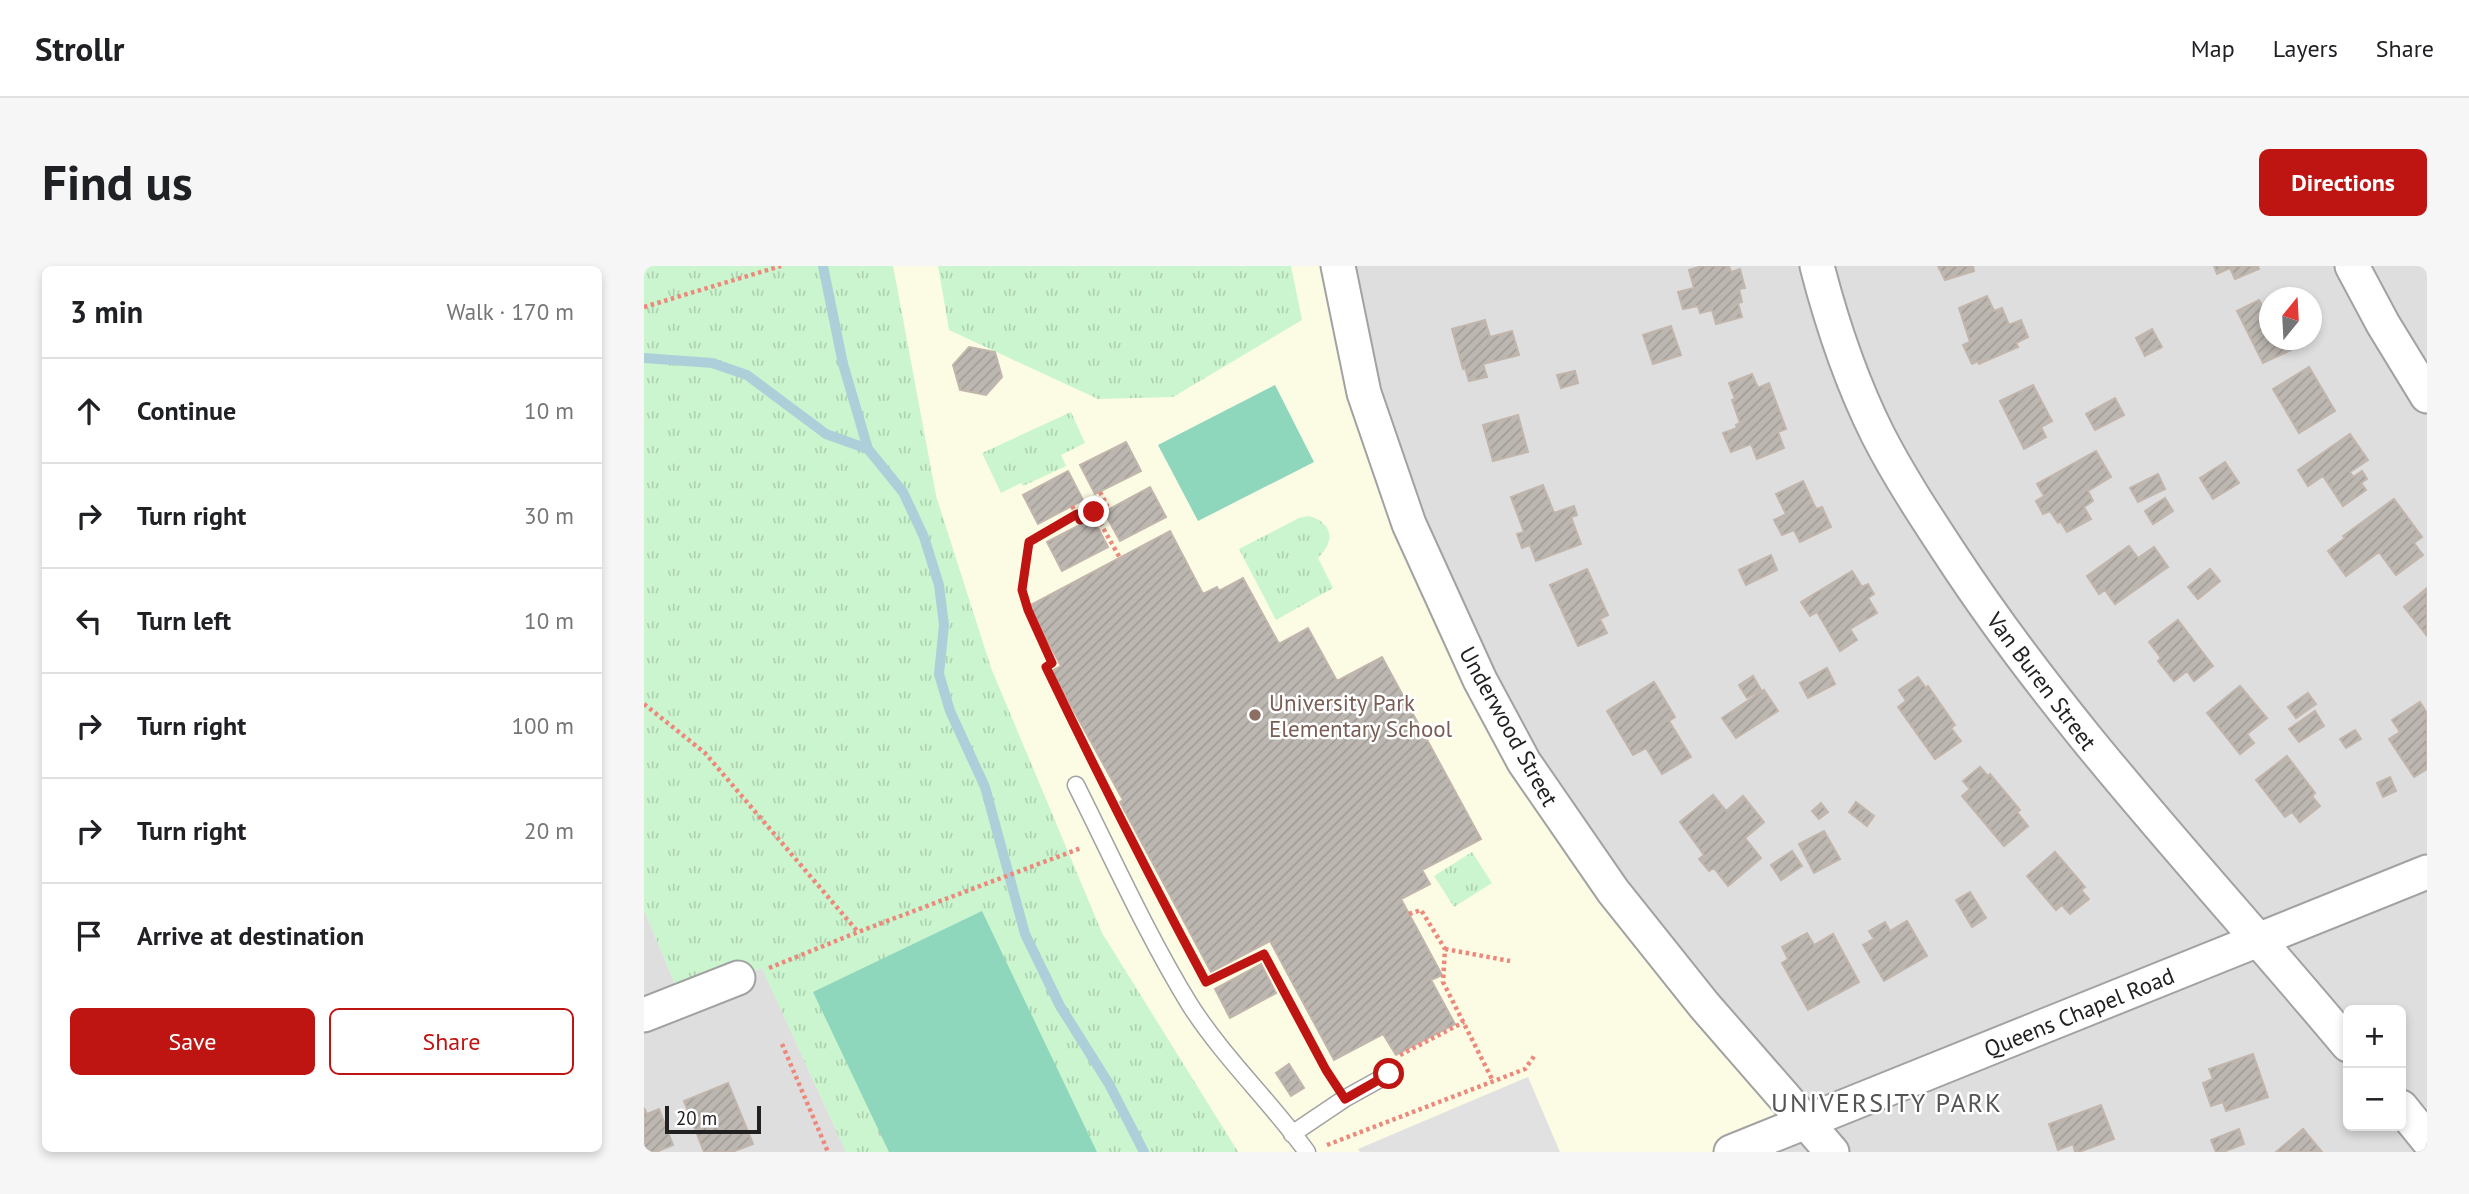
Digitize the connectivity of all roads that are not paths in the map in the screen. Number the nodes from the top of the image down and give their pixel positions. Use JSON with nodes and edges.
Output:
{"nodes":[{"id":1,"x":1338,"y":266,"type":"edge"},
{"id":2,"x":1817,"y":266,"type":"edge"},
{"id":3,"x":2352,"y":266,"type":"edge"},
{"id":4,"x":2427,"y":396,"type":"edge"},
{"id":5,"x":1076,"y":785,"type":"dead end"},
{"id":6,"x":2427,"y":872,"type":"edge"},
{"id":7,"x":2260,"y":939,"type":"junction"},
{"id":8,"x":738,"y":978,"type":"road end"},
{"id":9,"x":644,"y":1015,"type":"edge"},
{"id":10,"x":2343,"y":1039,"type":"edge"},
{"id":11,"x":1389,"y":1074,"type":"dead end"},
{"id":12,"x":2406,"y":1113,"type":"edge"},
{"id":13,"x":1808,"y":1122,"type":"junction"},
{"id":14,"x":1292,"y":1133,"type":"junction"},
{"id":15,"x":2427,"y":1139,"type":"edge"},
{"id":16,"x":1315,"y":1150,"type":"edge"},
{"id":17,"x":1731,"y":1152,"type":"edge"},
{"id":18,"x":1832,"y":1152,"type":"edge"}],
"edges":[{"from":1,"to":13,"type":"street","name":"Underwood Street"},
{"from":2,"to":7,"type":"street","name":"Van Buren Street"},
{"from":3,"to":4,"type":"street"},
{"from":5,"to":14,"type":"lane"},
{"from":6,"to":7,"type":"street","name":"Queens Chapel Road"},
{"from":7,"to":10,"type":"street","name":"Van Buren Street"},
{"from":7,"to":13,"type":"street","name":"Queens Chapel Road"},
{"from":8,"to":9,"type":"street"},
{"from":11,"to":14,"type":"lane"},
{"from":12,"to":15,"type":"street"},
{"from":13,"to":17,"type":"street","name":"Queens Chapel Road"},
{"from":13,"to":18,"type":"street","name":"Underwood Street"},
{"from":14,"to":16,"type":"lane"}]}
